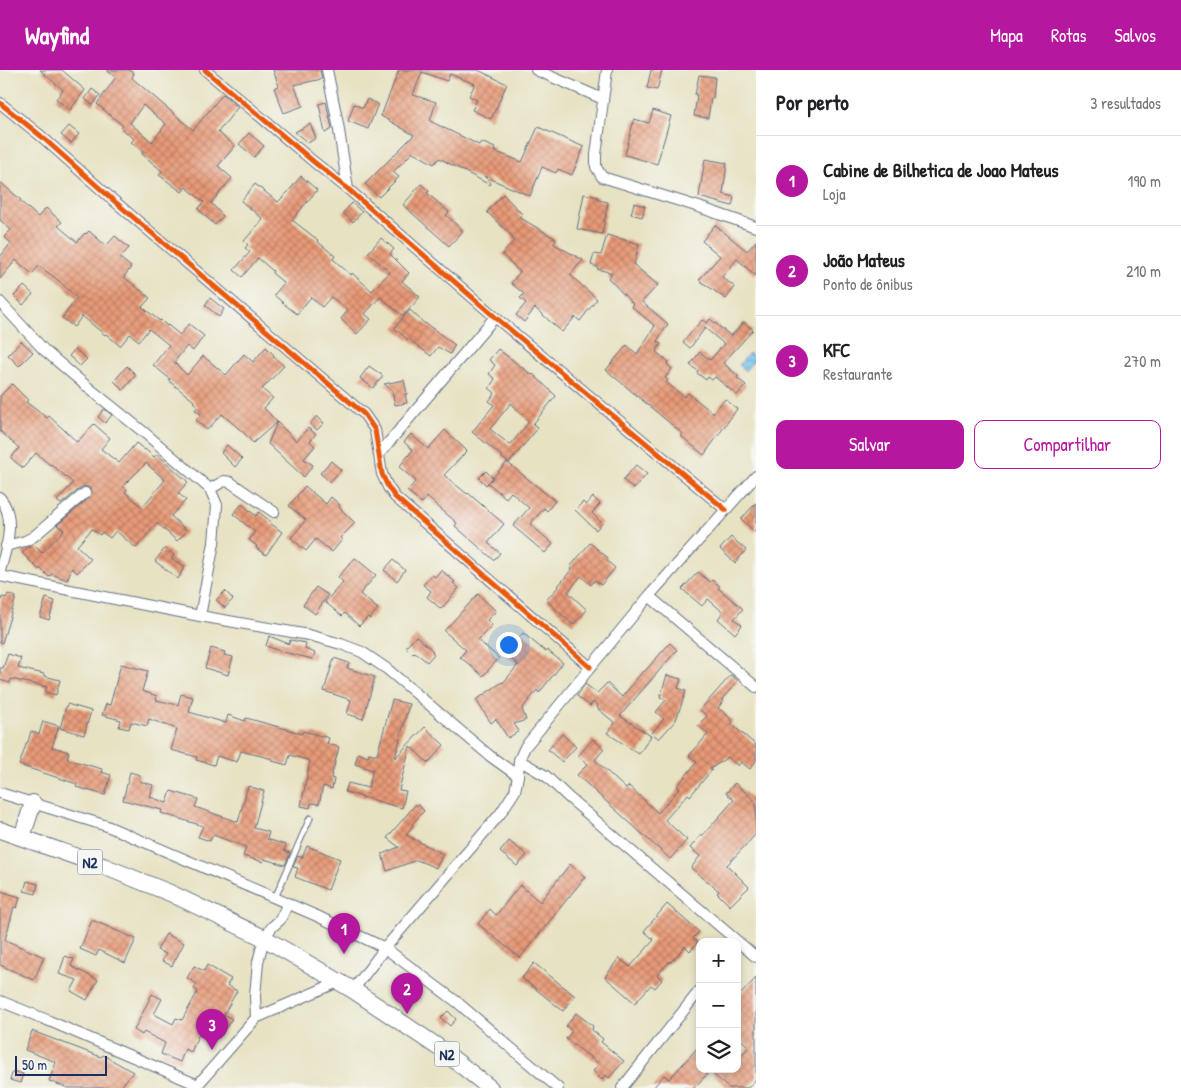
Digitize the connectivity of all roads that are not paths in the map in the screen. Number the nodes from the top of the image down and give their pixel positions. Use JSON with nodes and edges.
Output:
{"nodes":[{"id":1,"x":205,"y":70,"type":"edge"},
{"id":2,"x":327,"y":70,"type":"edge"},
{"id":3,"x":536,"y":70,"type":"edge"},
{"id":4,"x":607,"y":70,"type":"edge"},
{"id":5,"x":603,"y":99,"type":"junction"},
{"id":6,"x":0,"y":103,"type":"edge"},
{"id":7,"x":348,"y":189,"type":"junction"},
{"id":8,"x":756,"y":227,"type":"edge"},
{"id":9,"x":0,"y":302,"type":"edge"},
{"id":10,"x":495,"y":317,"type":"junction"},
{"id":11,"x":379,"y":454,"type":"junction"},
{"id":12,"x":756,"y":476,"type":"edge"},
{"id":13,"x":210,"y":490,"type":"junction"},
{"id":14,"x":85,"y":493,"type":"dead end"},
{"id":15,"x":0,"y":498,"type":"edge"},
{"id":16,"x":726,"y":510,"type":"junction"},
{"id":17,"x":274,"y":512,"type":"dead end"},
{"id":18,"x":6,"y":546,"type":"junction"},
{"id":19,"x":0,"y":571,"type":"edge"},
{"id":20,"x":0,"y":576,"type":"edge"},
{"id":21,"x":649,"y":596,"type":"junction"},
{"id":22,"x":200,"y":616,"type":"junction"},
{"id":23,"x":590,"y":668,"type":"junction"},
{"id":24,"x":756,"y":687,"type":"edge"},
{"id":25,"x":519,"y":760,"type":"junction"},
{"id":26,"x":518,"y":776,"type":"junction"},
{"id":27,"x":0,"y":793,"type":"edge"},
{"id":28,"x":33,"y":803,"type":"junction"},
{"id":29,"x":310,"y":818,"type":"dead end"},
{"id":30,"x":0,"y":830,"type":"edge"},
{"id":31,"x":22,"y":837,"type":"junction"},
{"id":32,"x":275,"y":898,"type":"junction"},
{"id":33,"x":288,"y":903,"type":"junction"},
{"id":34,"x":264,"y":938,"type":"junction"},
{"id":35,"x":733,"y":938,"type":"edge"},
{"id":36,"x":741,"y":944,"type":"edge"},
{"id":37,"x":385,"y":948,"type":"junction"},
{"id":38,"x":756,"y":957,"type":"edge"},
{"id":39,"x":338,"y":982,"type":"junction"},
{"id":40,"x":353,"y":990,"type":"junction"},
{"id":41,"x":696,"y":995,"type":"edge"},
{"id":42,"x":0,"y":1001,"type":"edge"},
{"id":43,"x":256,"y":1018,"type":"junction"},
{"id":44,"x":196,"y":1086,"type":"edge"},
{"id":45,"x":490,"y":1088,"type":"edge"},
{"id":46,"x":558,"y":1088,"type":"edge"},
{"id":47,"x":622,"y":1088,"type":"edge"}],
"edges":[{"from":1,"to":7,"type":"street"},
{"from":2,"to":7,"type":"street"},
{"from":3,"to":5,"type":"street"},
{"from":4,"to":5,"type":"street"},
{"from":5,"to":8,"type":"street"},
{"from":6,"to":11,"type":"street"},
{"from":7,"to":10,"type":"street"},
{"from":9,"to":13,"type":"street"},
{"from":10,"to":11,"type":"street"},
{"from":10,"to":16,"type":"street"},
{"from":11,"to":23,"type":"street"},
{"from":12,"to":16,"type":"street"},
{"from":13,"to":17,"type":"street"},
{"from":13,"to":22,"type":"street"},
{"from":14,"to":18,"type":"street"},
{"from":15,"to":18,"type":"street"},
{"from":16,"to":21,"type":"street"},
{"from":18,"to":19,"type":"street"},
{"from":20,"to":22,"type":"street"},
{"from":21,"to":23,"type":"street"},
{"from":21,"to":24,"type":"street"},
{"from":22,"to":26,"type":"street"},
{"from":23,"to":25,"type":"street"},
{"from":25,"to":26,"type":"street"},
{"from":25,"to":35,"type":"street"},
{"from":26,"to":37,"type":"street"},
{"from":27,"to":28,"type":"street"},
{"from":28,"to":31,"type":"main road"},
{"from":28,"to":32,"type":"street"},
{"from":29,"to":32,"type":"lane"},
{"from":30,"to":31,"type":"main road","number":"N2"},
{"from":31,"to":34,"type":"main road","number":"N2"},
{"from":32,"to":33,"type":"street"},
{"from":33,"to":34,"type":"street"},
{"from":33,"to":37,"type":"street"},
{"from":34,"to":39,"type":"main road","number":"N2"},
{"from":34,"to":43,"type":"street"},
{"from":36,"to":38,"type":"street"},
{"from":37,"to":40,"type":"street"},
{"from":37,"to":46,"type":"street"},
{"from":39,"to":40,"type":"main road","number":"N2"},
{"from":39,"to":43,"type":"street"},
{"from":40,"to":45,"type":"main road","number":"N2"},
{"from":41,"to":47,"type":"street"},
{"from":42,"to":44,"type":"street"},
{"from":43,"to":44,"type":"street"}]}
